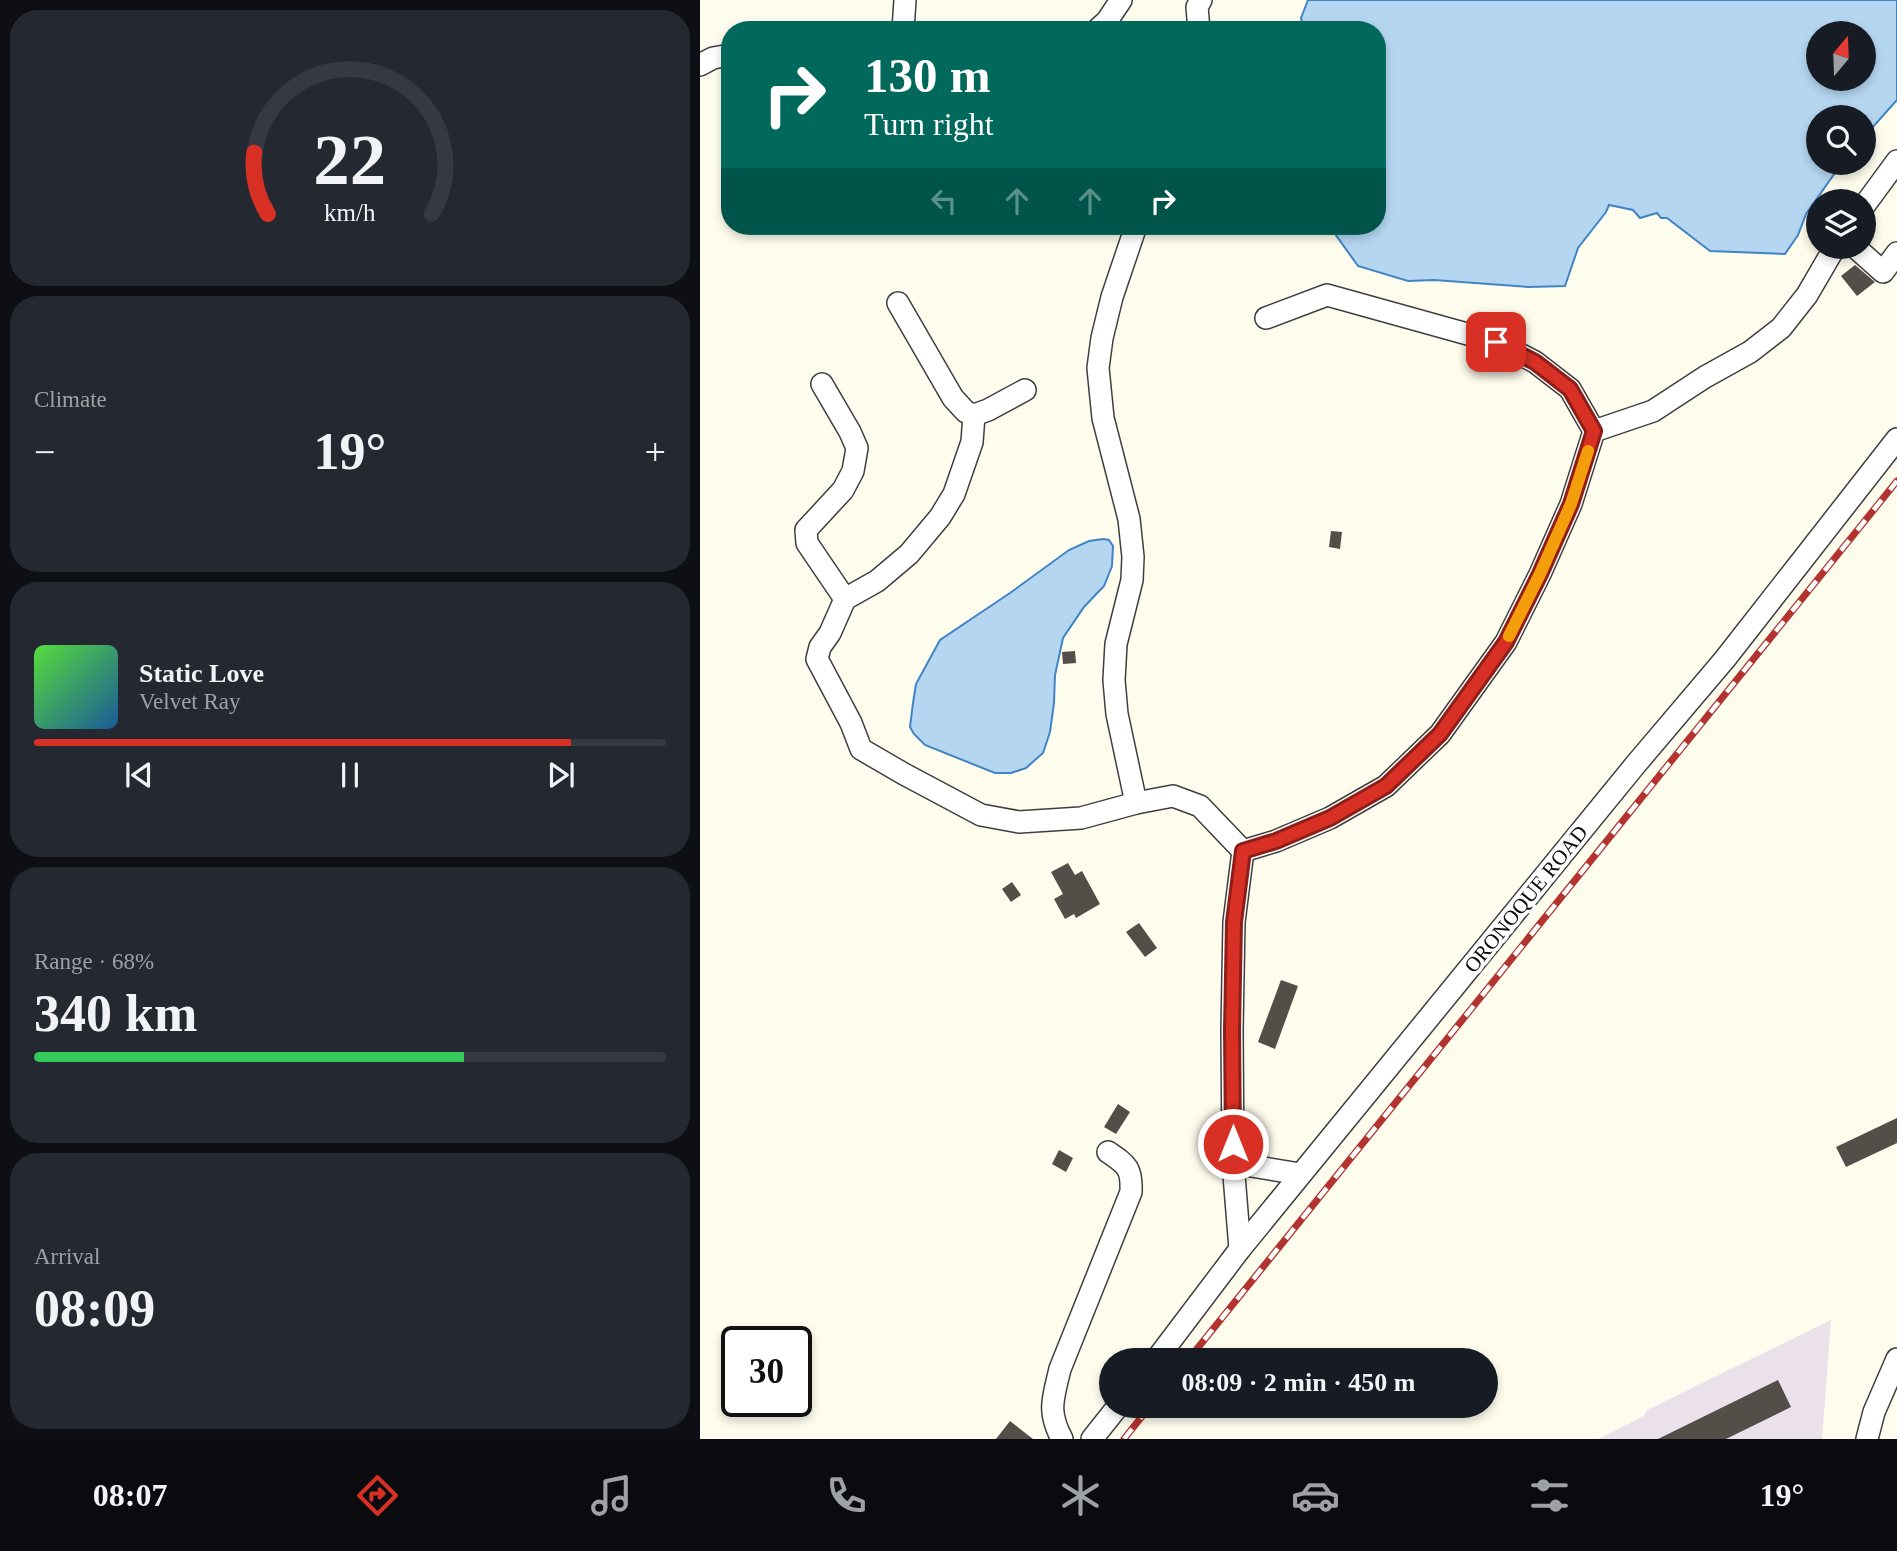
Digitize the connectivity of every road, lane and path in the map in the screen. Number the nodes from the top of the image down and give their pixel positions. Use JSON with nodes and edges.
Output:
{"nodes":[{"id":1,"x":905,"y":0,"type":"edge"},
{"id":2,"x":1121,"y":0,"type":"edge"},
{"id":3,"x":1195,"y":2,"type":"edge"},
{"id":4,"x":904,"y":21,"type":"edge"},
{"id":5,"x":1107,"y":21,"type":"edge"},
{"id":6,"x":1198,"y":21,"type":"edge"},
{"id":7,"x":721,"y":57,"type":"edge"},
{"id":8,"x":700,"y":65,"type":"edge"},
{"id":9,"x":1897,"y":161,"type":"edge"},
{"id":10,"x":1876,"y":189,"type":"edge"},
{"id":11,"x":1133,"y":235,"type":"edge"},
{"id":12,"x":1897,"y":253,"type":"edge"},
{"id":13,"x":1828,"y":259,"type":"edge"},
{"id":14,"x":1868,"y":259,"type":"edge"},
{"id":15,"x":898,"y":303,"type":"dead end"},
{"id":16,"x":1266,"y":318,"type":"dead end"},
{"id":17,"x":822,"y":384,"type":"dead end"},
{"id":18,"x":1025,"y":390,"type":"dead end"},
{"id":19,"x":974,"y":415,"type":"junction"},
{"id":20,"x":1594,"y":431,"type":"junction"},
{"id":21,"x":1897,"y":439,"type":"edge"},
{"id":22,"x":845,"y":599,"type":"junction"},
{"id":23,"x":1136,"y":803,"type":"junction"},
{"id":24,"x":1243,"y":851,"type":"junction"},
{"id":25,"x":1108,"y":1152,"type":"dead end"},
{"id":26,"x":1233,"y":1163,"type":"junction"},
{"id":27,"x":1300,"y":1174,"type":"junction"},
{"id":28,"x":1240,"y":1249,"type":"junction"},
{"id":29,"x":1165,"y":1348,"type":"edge"},
{"id":30,"x":1897,"y":1359,"type":"edge"},
{"id":31,"x":1109,"y":1418,"type":"edge"},
{"id":32,"x":1061,"y":1438,"type":"edge"},
{"id":33,"x":1092,"y":1439,"type":"edge"},
{"id":34,"x":1867,"y":1439,"type":"edge"}],
"edges":[{"from":1,"to":4,"type":"street"},
{"from":2,"to":5,"type":"street"},
{"from":3,"to":6,"type":"street"},
{"from":7,"to":8,"type":"street"},
{"from":9,"to":10,"type":"street"},
{"from":11,"to":23,"type":"street"},
{"from":12,"to":14,"type":"street"},
{"from":13,"to":20,"type":"street"},
{"from":15,"to":19,"type":"street"},
{"from":16,"to":20,"type":"street"},
{"from":17,"to":22,"type":"street"},
{"from":18,"to":19,"type":"street"},
{"from":19,"to":22,"type":"street"},
{"from":20,"to":24,"type":"street"},
{"from":21,"to":27,"type":"street","name":"ORONOQUE ROAD"},
{"from":22,"to":23,"type":"street"},
{"from":23,"to":24,"type":"street"},
{"from":24,"to":26,"type":"street"},
{"from":25,"to":32,"type":"street"},
{"from":26,"to":27,"type":"street"},
{"from":26,"to":28,"type":"street"},
{"from":27,"to":28,"type":"street","name":"ORONOQUE ROAD"},
{"from":28,"to":29,"type":"street","name":"ORONOQUE ROAD"},
{"from":30,"to":34,"type":"street"},
{"from":31,"to":33,"type":"street"}]}
